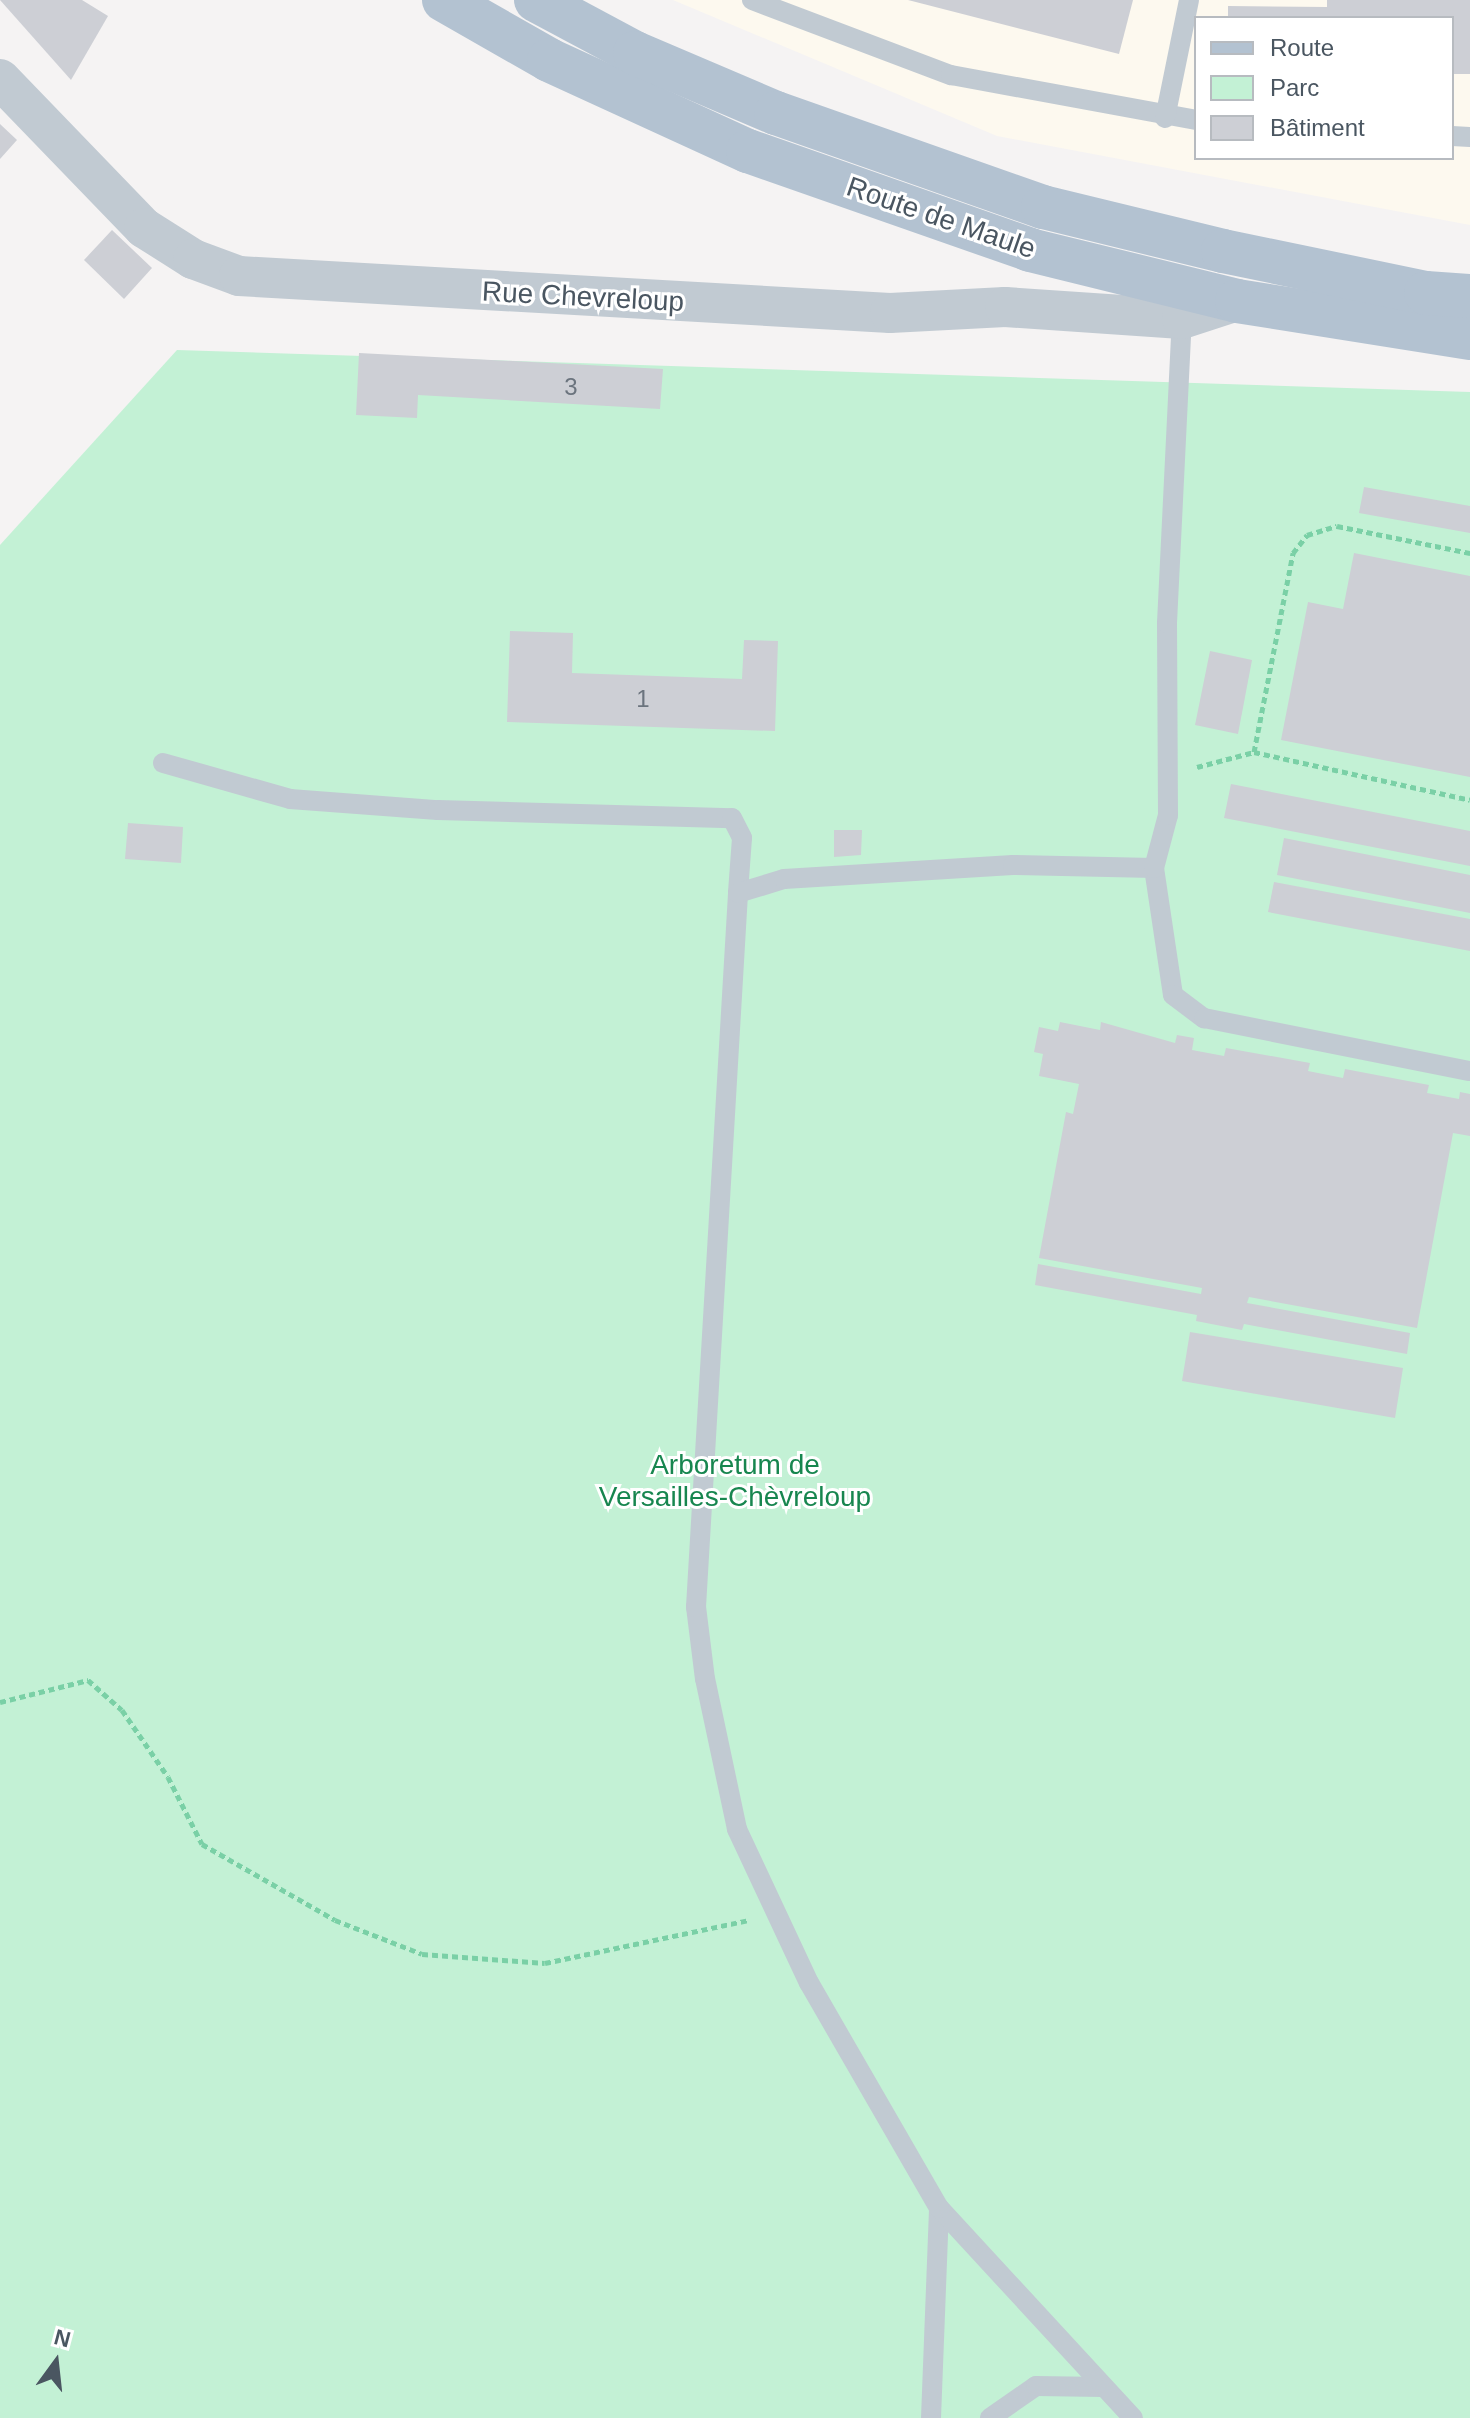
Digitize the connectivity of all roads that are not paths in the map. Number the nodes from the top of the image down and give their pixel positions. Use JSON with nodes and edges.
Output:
{"nodes":[{"id":1,"x":444,"y":0,"type":"edge"},
{"id":2,"x":536,"y":0,"type":"edge"},
{"id":3,"x":752,"y":0,"type":"edge"},
{"id":4,"x":1189,"y":0,"type":"edge"},
{"id":5,"x":0,"y":79,"type":"edge"},
{"id":6,"x":1165,"y":118,"type":"junction"},
{"id":7,"x":1194,"y":120,"type":"edge"},
{"id":8,"x":1470,"y":296,"type":"edge"},
{"id":9,"x":1237,"y":301,"type":"junction"},
{"id":10,"x":1182,"y":319,"type":"junction"},
{"id":11,"x":1470,"y":338,"type":"edge"},
{"id":12,"x":163,"y":763,"type":"dead end"},
{"id":13,"x":1154,"y":868,"type":"junction"},
{"id":14,"x":738,"y":893,"type":"junction"},
{"id":15,"x":1470,"y":1071,"type":"edge"},
{"id":16,"x":939,"y":2208,"type":"junction"},
{"id":17,"x":1103,"y":2387,"type":"junction"},
{"id":18,"x":931,"y":2418,"type":"edge"},
{"id":19,"x":990,"y":2418,"type":"edge"},
{"id":20,"x":1133,"y":2418,"type":"edge"}],
"edges":[{"from":1,"to":9,"type":"main road","name":"Route de Maule"},
{"from":2,"to":8,"type":"main road","name":"Route de Maule"},
{"from":3,"to":6,"type":"lane"},
{"from":4,"to":6,"type":"lane"},
{"from":5,"to":10,"type":"street","name":"Rue Chevreloup"},
{"from":6,"to":7,"type":"lane"},
{"from":9,"to":10,"type":"street","name":"Rue Chevreloup"},
{"from":9,"to":11,"type":"main road","name":"Route de Maule"},
{"from":10,"to":13,"type":"lane"},
{"from":12,"to":14,"type":"lane"},
{"from":13,"to":14,"type":"lane"},
{"from":13,"to":15,"type":"lane"},
{"from":14,"to":16,"type":"lane"},
{"from":16,"to":17,"type":"lane"},
{"from":16,"to":18,"type":"lane"},
{"from":17,"to":19,"type":"lane"},
{"from":17,"to":20,"type":"lane"}]}
